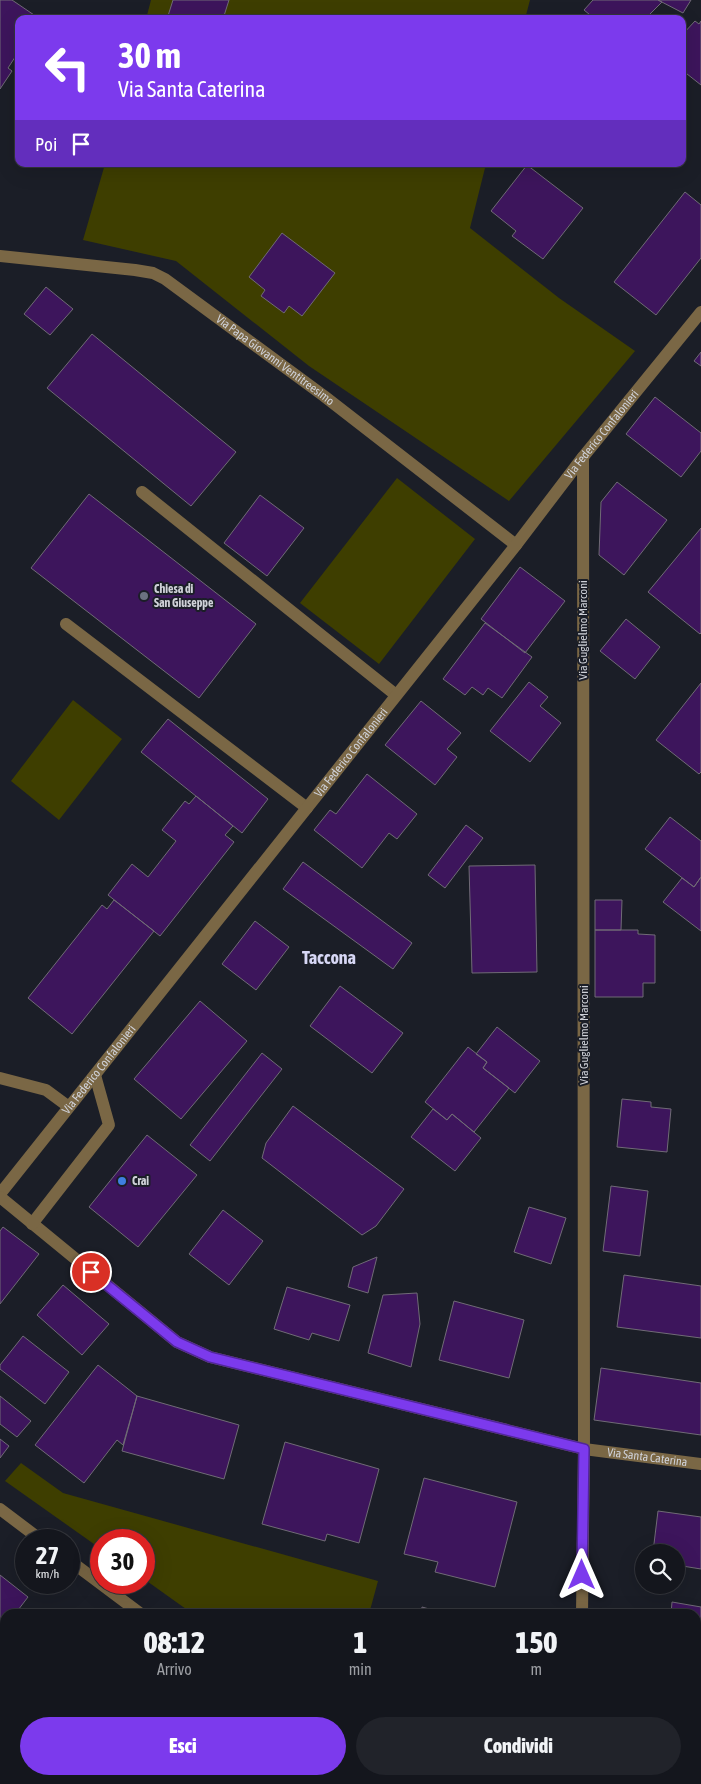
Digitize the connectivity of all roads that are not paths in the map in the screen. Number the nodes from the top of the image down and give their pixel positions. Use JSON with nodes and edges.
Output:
{"nodes":[{"id":1,"x":0,"y":256,"type":"edge"},
{"id":2,"x":701,"y":312,"type":"edge"},
{"id":3,"x":582,"y":457,"type":"junction"},
{"id":4,"x":142,"y":492,"type":"dead end"},
{"id":5,"x":516,"y":544,"type":"junction"},
{"id":6,"x":66,"y":624,"type":"dead end"},
{"id":7,"x":396,"y":695,"type":"junction"},
{"id":8,"x":306,"y":808,"type":"junction"},
{"id":9,"x":94,"y":1075,"type":"junction"},
{"id":10,"x":0,"y":1078,"type":"edge"},
{"id":11,"x":69,"y":1106,"type":"junction"},
{"id":12,"x":0,"y":1195,"type":"edge"},
{"id":13,"x":32,"y":1224,"type":"junction"},
{"id":14,"x":584,"y":1449,"type":"junction"},
{"id":15,"x":701,"y":1464,"type":"edge"},
{"id":16,"x":1,"y":1513,"type":"edge"},
{"id":17,"x":25,"y":1529,"type":"edge"},
{"id":18,"x":80,"y":1568,"type":"edge"},
{"id":19,"x":134,"y":1609,"type":"edge"},
{"id":20,"x":582,"y":1609,"type":"edge"}],
"edges":[{"from":1,"to":5,"type":"street","name":"Via Papa Giovanni Ventitreesimo"},
{"from":2,"to":3,"type":"street","name":"Via Federico Confalonieri"},
{"from":3,"to":5,"type":"street","name":"Via Federico Confalonieri"},
{"from":3,"to":14,"type":"street","name":"Via Guglielmo Marconi"},
{"from":4,"to":7,"type":"street"},
{"from":5,"to":7,"type":"street","name":"Via Federico Confalonieri"},
{"from":6,"to":8,"type":"street"},
{"from":7,"to":8,"type":"street","name":"Via Federico Confalonieri"},
{"from":8,"to":9,"type":"street","name":"Via Federico Confalonieri"},
{"from":9,"to":11,"type":"street","name":"Via Federico Confalonieri"},
{"from":9,"to":13,"type":"street"},
{"from":10,"to":11,"type":"street"},
{"from":11,"to":12,"type":"street","name":"Via Federico Confalonieri"},
{"from":12,"to":13,"type":"street","name":"Via Santa Caterina"},
{"from":13,"to":14,"type":"street","name":"Via Santa Caterina"},
{"from":14,"to":15,"type":"street","name":"Via Santa Caterina"},
{"from":14,"to":20,"type":"street","name":"Via Guglielmo Marconi"},
{"from":16,"to":17,"type":"street"},
{"from":18,"to":19,"type":"street"}]}
